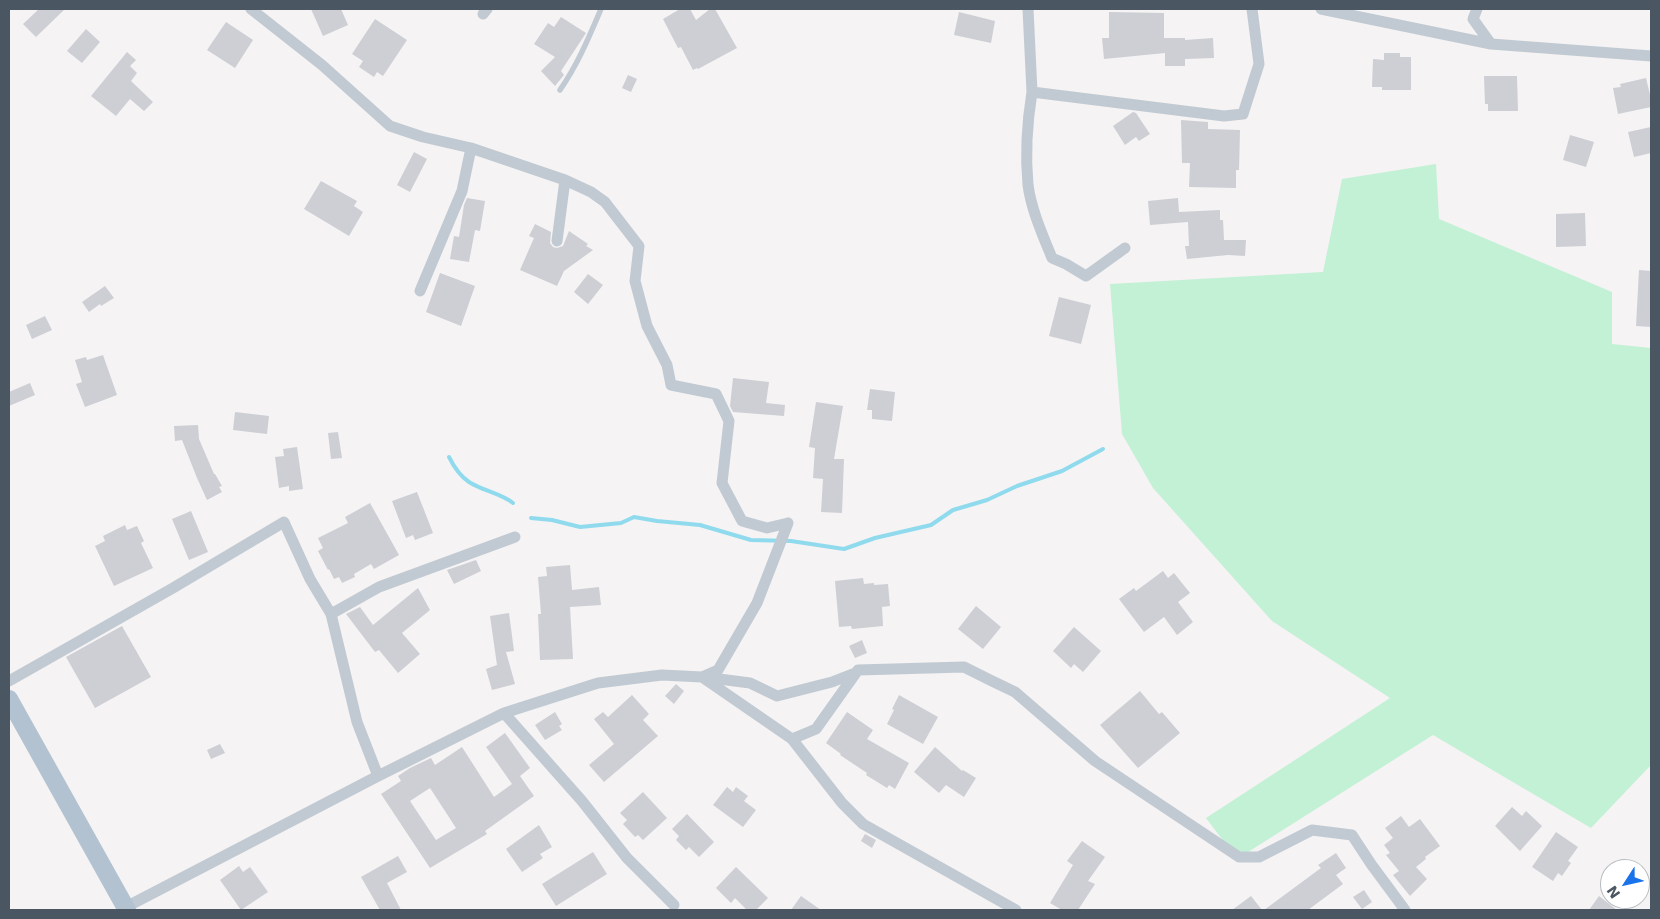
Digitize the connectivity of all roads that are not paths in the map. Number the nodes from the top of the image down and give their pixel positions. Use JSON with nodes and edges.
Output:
{"nodes":[{"id":1,"x":251,"y":9,"type":"edge"},
{"id":2,"x":601,"y":9,"type":"edge"},
{"id":3,"x":1028,"y":9,"type":"edge"},
{"id":4,"x":1252,"y":9,"type":"edge"},
{"id":5,"x":1321,"y":9,"type":"edge"},
{"id":6,"x":1477,"y":9,"type":"edge"},
{"id":7,"x":1491,"y":44,"type":"junction"},
{"id":8,"x":1651,"y":56,"type":"edge"},
{"id":9,"x":560,"y":90,"type":"dead end"},
{"id":10,"x":1032,"y":92,"type":"junction"},
{"id":11,"x":471,"y":148,"type":"junction"},
{"id":12,"x":565,"y":180,"type":"junction"},
{"id":13,"x":557,"y":241,"type":"dead end"},
{"id":14,"x":1125,"y":248,"type":"dead end"},
{"id":15,"x":420,"y":291,"type":"dead end"},
{"id":16,"x":515,"y":537,"type":"dead end"},
{"id":17,"x":331,"y":614,"type":"junction"},
{"id":18,"x":855,"y":674,"type":"junction"},
{"id":19,"x":702,"y":677,"type":"junction"},
{"id":20,"x":9,"y":680,"type":"edge"},
{"id":21,"x":9,"y":699,"type":"edge"},
{"id":22,"x":504,"y":714,"type":"junction"},
{"id":23,"x":792,"y":739,"type":"junction"},
{"id":24,"x":378,"y":776,"type":"junction"},
{"id":25,"x":674,"y":905,"type":"dead end"},
{"id":26,"x":126,"y":909,"type":"edge"},
{"id":27,"x":1016,"y":910,"type":"edge"},
{"id":28,"x":1405,"y":910,"type":"edge"}],
"edges":[{"from":1,"to":11,"type":"street"},
{"from":2,"to":9,"type":"lane"},
{"from":3,"to":10,"type":"street"},
{"from":4,"to":10,"type":"street"},
{"from":5,"to":7,"type":"street"},
{"from":6,"to":7,"type":"street"},
{"from":7,"to":8,"type":"street"},
{"from":10,"to":14,"type":"street"},
{"from":11,"to":12,"type":"street"},
{"from":11,"to":15,"type":"street"},
{"from":12,"to":13,"type":"street"},
{"from":12,"to":19,"type":"street"},
{"from":16,"to":17,"type":"street"},
{"from":17,"to":20,"type":"street"},
{"from":17,"to":24,"type":"street"},
{"from":18,"to":19,"type":"street"},
{"from":18,"to":23,"type":"street"},
{"from":18,"to":28,"type":"street"},
{"from":19,"to":22,"type":"street"},
{"from":19,"to":23,"type":"street"},
{"from":21,"to":26,"type":"main road"},
{"from":22,"to":24,"type":"street"},
{"from":22,"to":25,"type":"street"},
{"from":23,"to":27,"type":"street"},
{"from":24,"to":26,"type":"street"}]}
